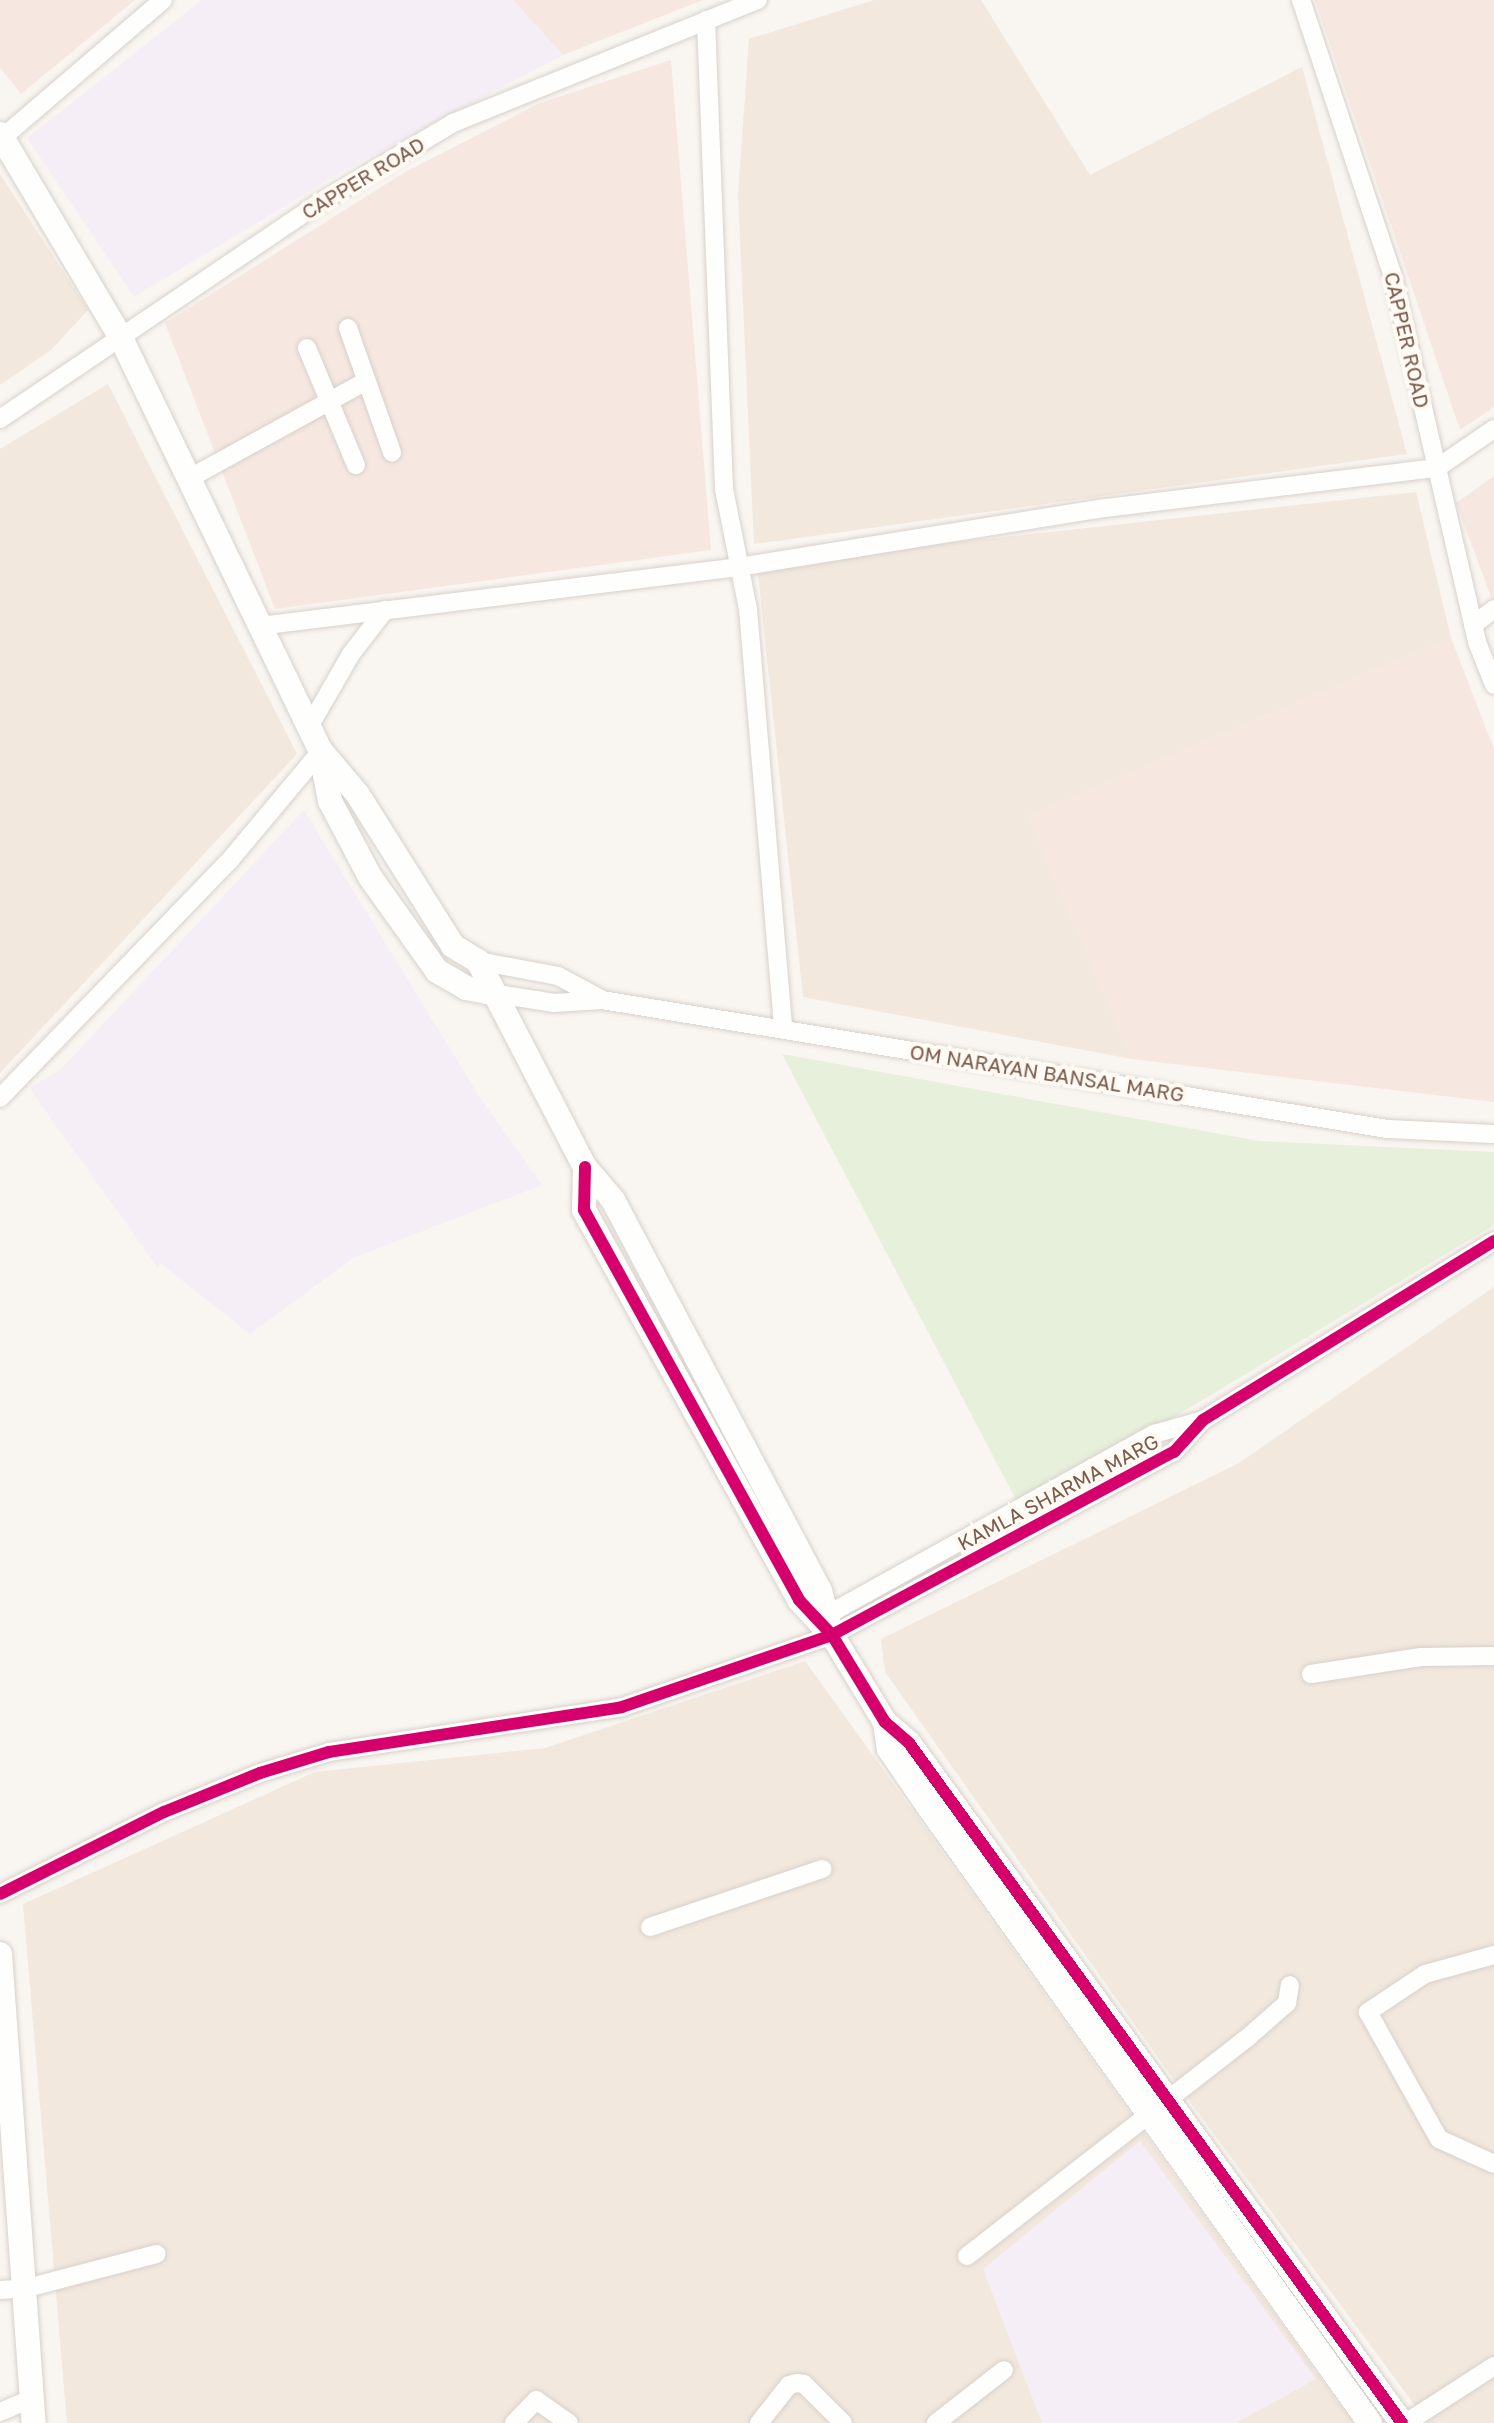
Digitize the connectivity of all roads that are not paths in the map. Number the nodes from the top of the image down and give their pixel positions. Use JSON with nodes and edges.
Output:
{"nodes":[{"id":1,"x":163,"y":0,"type":"edge"},
{"id":2,"x":758,"y":0,"type":"edge"},
{"id":3,"x":1301,"y":0,"type":"edge"},
{"id":4,"x":706,"y":20,"type":"junction"},
{"id":5,"x":1,"y":136,"type":"edge"},
{"id":6,"x":348,"y":328,"type":"dead end"},
{"id":7,"x":121,"y":338,"type":"junction"},
{"id":8,"x":307,"y":348,"type":"dead end"},
{"id":9,"x":366,"y":381,"type":"junction"},
{"id":10,"x":329,"y":401,"type":"junction"},
{"id":11,"x":0,"y":419,"type":"edge"},
{"id":12,"x":1494,"y":429,"type":"edge"},
{"id":13,"x":392,"y":452,"type":"dead end"},
{"id":14,"x":356,"y":465,"type":"dead end"},
{"id":15,"x":1437,"y":468,"type":"junction"},
{"id":16,"x":188,"y":479,"type":"junction"},
{"id":17,"x":739,"y":567,"type":"junction"},
{"id":18,"x":1494,"y":609,"type":"edge"},
{"id":19,"x":385,"y":610,"type":"junction"},
{"id":20,"x":1473,"y":625,"type":"junction"},
{"id":21,"x":259,"y":626,"type":"junction"},
{"id":22,"x":1494,"y":685,"type":"edge"},
{"id":23,"x":309,"y":727,"type":"junction"},
{"id":24,"x":321,"y":751,"type":"junction"},
{"id":25,"x":478,"y":961,"type":"junction"},
{"id":26,"x":491,"y":993,"type":"junction"},
{"id":27,"x":602,"y":1000,"type":"junction"},
{"id":28,"x":783,"y":1030,"type":"junction"},
{"id":29,"x":0,"y":1098,"type":"edge"},
{"id":30,"x":1494,"y":1134,"type":"edge"},
{"id":31,"x":1494,"y":1241,"type":"edge"},
{"id":32,"x":1203,"y":1420,"type":"junction"},
{"id":33,"x":1016,"y":1510,"type":"junction"},
{"id":34,"x":1027,"y":1531,"type":"junction"},
{"id":35,"x":830,"y":1625,"type":"junction"},
{"id":36,"x":1494,"y":1656,"type":"edge"},
{"id":37,"x":1311,"y":1674,"type":"dead end"},
{"id":38,"x":822,"y":1869,"type":"dead end"},
{"id":39,"x":0,"y":1894,"type":"edge"},
{"id":40,"x":650,"y":1927,"type":"dead end"},
{"id":41,"x":0,"y":1954,"type":"edge"},
{"id":42,"x":1494,"y":1955,"type":"edge"},
{"id":43,"x":0,"y":1963,"type":"edge"},
{"id":44,"x":1290,"y":1985,"type":"dead end"},
{"id":45,"x":1159,"y":2111,"type":"junction"},
{"id":46,"x":7,"y":2119,"type":"edge"},
{"id":47,"x":1494,"y":2164,"type":"edge"},
{"id":48,"x":1276,"y":2252,"type":"junction"},
{"id":49,"x":157,"y":2254,"type":"dead end"},
{"id":50,"x":967,"y":2256,"type":"dead end"},
{"id":51,"x":1254,"y":2266,"type":"junction"},
{"id":52,"x":27,"y":2288,"type":"junction"},
{"id":53,"x":0,"y":2290,"type":"edge"},
{"id":54,"x":1494,"y":2366,"type":"edge"},
{"id":55,"x":1004,"y":2370,"type":"dead end"},
{"id":56,"x":33,"y":2398,"type":"junction"},
{"id":57,"x":0,"y":2412,"type":"edge"},
{"id":58,"x":34,"y":2423,"type":"edge"},
{"id":59,"x":514,"y":2423,"type":"edge"},
{"id":60,"x":569,"y":2423,"type":"edge"},
{"id":61,"x":759,"y":2423,"type":"edge"},
{"id":62,"x":843,"y":2423,"type":"edge"},
{"id":63,"x":936,"y":2423,"type":"edge"},
{"id":64,"x":1370,"y":2423,"type":"edge"},
{"id":65,"x":1404,"y":2423,"type":"edge"}],
"edges":[{"from":1,"to":5,"type":"street"},
{"from":2,"to":4,"type":"street","name":"CAPPER ROAD"},
{"from":3,"to":15,"type":"street","name":"CAPPER ROAD"},
{"from":4,"to":7,"type":"street","name":"CAPPER ROAD"},
{"from":4,"to":17,"type":"street"},
{"from":5,"to":7,"type":"street"},
{"from":6,"to":9,"type":"street"},
{"from":7,"to":11,"type":"street","name":"CAPPER ROAD"},
{"from":7,"to":16,"type":"street"},
{"from":8,"to":10,"type":"street"},
{"from":9,"to":10,"type":"street"},
{"from":9,"to":13,"type":"street"},
{"from":10,"to":14,"type":"street"},
{"from":10,"to":16,"type":"street"},
{"from":12,"to":15,"type":"street"},
{"from":15,"to":17,"type":"street"},
{"from":15,"to":20,"type":"street","name":"CAPPER ROAD"},
{"from":16,"to":21,"type":"street"},
{"from":17,"to":19,"type":"street"},
{"from":17,"to":28,"type":"street"},
{"from":18,"to":20,"type":"street"},
{"from":19,"to":21,"type":"street"},
{"from":19,"to":23,"type":"street"},
{"from":20,"to":22,"type":"street","name":"CAPPER ROAD"},
{"from":21,"to":23,"type":"street"},
{"from":23,"to":24,"type":"street"},
{"from":24,"to":25,"type":"street"},
{"from":24,"to":26,"type":"street"},
{"from":24,"to":29,"type":"street"},
{"from":25,"to":26,"type":"street"},
{"from":25,"to":27,"type":"street"},
{"from":26,"to":27,"type":"street"},
{"from":26,"to":35,"type":"street"},
{"from":27,"to":28,"type":"street","name":"OM NARAYAN BANSAL MARG"},
{"from":28,"to":30,"type":"street","name":"OM NARAYAN BANSAL MARG"},
{"from":31,"to":32,"type":"street","name":"KAMLA SHARMA MARG"},
{"from":32,"to":33,"type":"street","name":"KAMLA SHARMA MARG"},
{"from":32,"to":34,"type":"street","name":"KAMLA SHARMA MARG"},
{"from":33,"to":34,"type":"street"},
{"from":33,"to":35,"type":"street","name":"KAMLA SHARMA MARG"},
{"from":34,"to":35,"type":"street","name":"KAMLA SHARMA MARG"},
{"from":35,"to":39,"type":"street"},
{"from":35,"to":45,"type":"street"},
{"from":36,"to":37,"type":"street"},
{"from":38,"to":40,"type":"street"},
{"from":41,"to":43,"type":"street"},
{"from":42,"to":47,"type":"street"},
{"from":43,"to":46,"type":"street"},
{"from":44,"to":45,"type":"street"},
{"from":45,"to":48,"type":"street"},
{"from":45,"to":50,"type":"street"},
{"from":45,"to":51,"type":"street"},
{"from":46,"to":52,"type":"street"},
{"from":48,"to":51,"type":"street"},
{"from":48,"to":65,"type":"street"},
{"from":49,"to":52,"type":"street"},
{"from":51,"to":64,"type":"street"},
{"from":52,"to":53,"type":"street"},
{"from":52,"to":56,"type":"street"},
{"from":54,"to":65,"type":"street"},
{"from":55,"to":63,"type":"street"},
{"from":56,"to":57,"type":"street"},
{"from":56,"to":58,"type":"street"},
{"from":59,"to":60,"type":"street"},
{"from":61,"to":62,"type":"street"}]}
